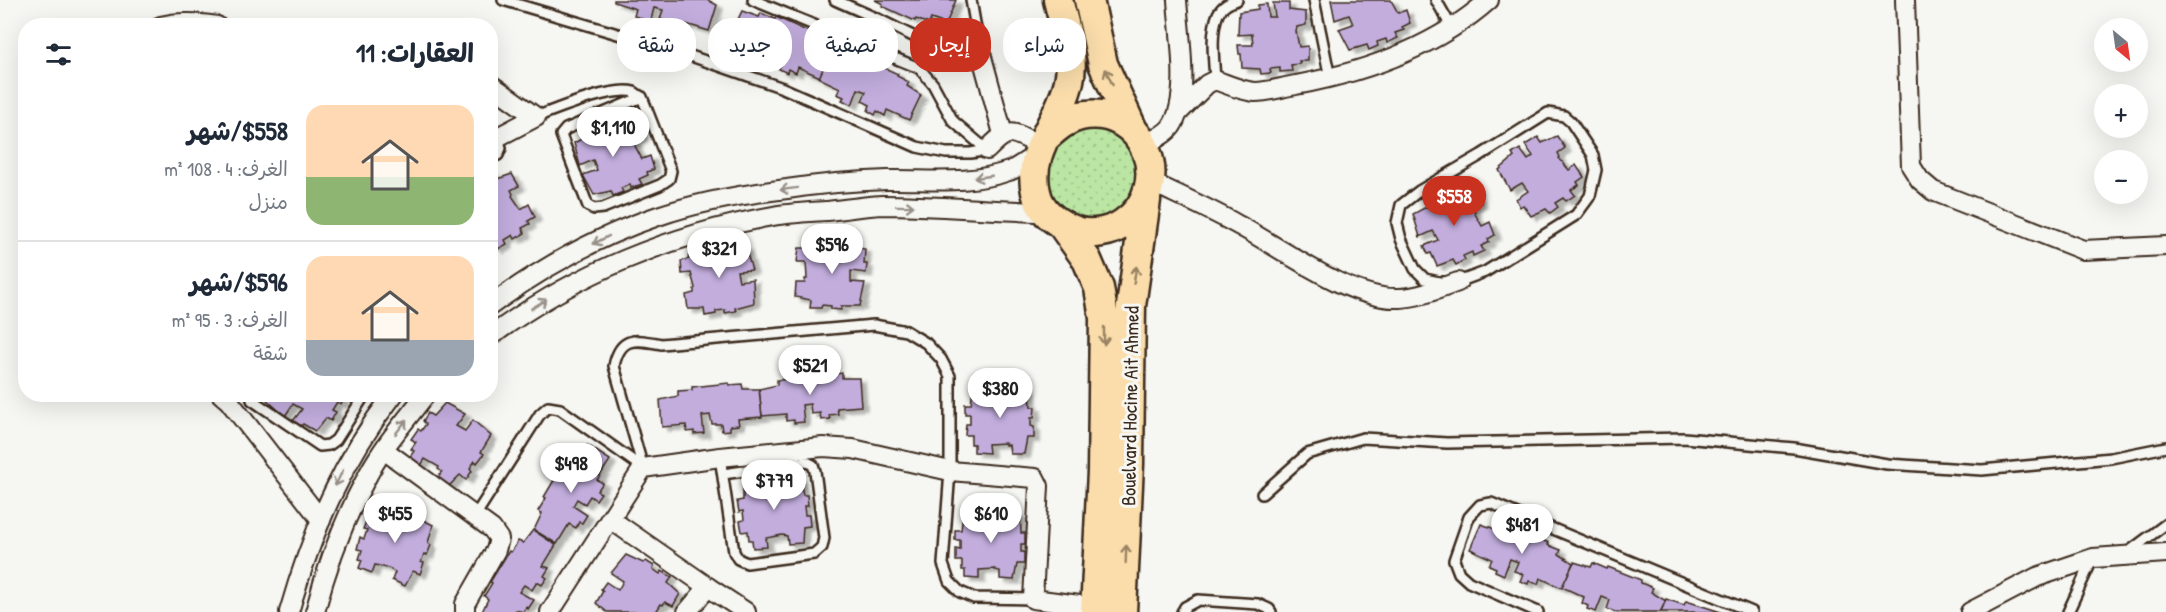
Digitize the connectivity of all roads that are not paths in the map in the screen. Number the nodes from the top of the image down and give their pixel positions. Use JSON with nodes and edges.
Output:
{"nodes":[{"id":1,"x":503,"y":0,"type":"edge"},
{"id":2,"x":753,"y":0,"type":"edge"},
{"id":3,"x":835,"y":0,"type":"edge"},
{"id":4,"x":971,"y":0,"type":"edge"},
{"id":5,"x":1058,"y":0,"type":"edge"},
{"id":6,"x":1089,"y":0,"type":"edge"},
{"id":7,"x":1177,"y":0,"type":"edge"},
{"id":8,"x":1236,"y":0,"type":"edge"},
{"id":9,"x":1314,"y":0,"type":"edge"},
{"id":10,"x":1436,"y":0,"type":"edge"},
{"id":11,"x":1489,"y":0,"type":"edge"},
{"id":12,"x":1905,"y":0,"type":"edge"},
{"id":13,"x":974,"y":18,"type":"edge"},
{"id":14,"x":1452,"y":28,"type":"junction"},
{"id":15,"x":910,"y":35,"type":"edge"},
{"id":16,"x":986,"y":72,"type":"edge"},
{"id":17,"x":1330,"y":78,"type":"junction"},
{"id":18,"x":1215,"y":80,"type":"junction"},
{"id":19,"x":498,"y":91,"type":"edge"},
{"id":20,"x":642,"y":97,"type":"junction"},
{"id":21,"x":1179,"y":112,"type":"junction"},
{"id":22,"x":536,"y":117,"type":"junction"},
{"id":23,"x":1003,"y":134,"type":"junction"},
{"id":24,"x":498,"y":136,"type":"edge"},
{"id":25,"x":1139,"y":138,"type":"junction"},
{"id":26,"x":1041,"y":146,"type":"junction"},
{"id":27,"x":987,"y":150,"type":"junction"},
{"id":28,"x":1148,"y":191,"type":"junction"},
{"id":29,"x":1054,"y":219,"type":"junction"},
{"id":30,"x":2166,"y":246,"type":"edge"},
{"id":31,"x":1458,"y":282,"type":"junction"},
{"id":32,"x":498,"y":300,"type":"edge"},
{"id":33,"x":498,"y":331,"type":"edge"},
{"id":34,"x":232,"y":402,"type":"edge"},
{"id":35,"x":251,"y":402,"type":"edge"},
{"id":36,"x":261,"y":402,"type":"edge"},
{"id":37,"x":360,"y":402,"type":"edge"},
{"id":38,"x":388,"y":402,"type":"edge"},
{"id":39,"x":420,"y":402,"type":"edge"},
{"id":40,"x":242,"y":417,"type":"junction"},
{"id":41,"x":2166,"y":447,"type":"edge"},
{"id":42,"x":384,"y":450,"type":"junction"},
{"id":43,"x":721,"y":465,"type":"junction"},
{"id":44,"x":643,"y":468,"type":"junction"},
{"id":45,"x":950,"y":471,"type":"junction"},
{"id":46,"x":1262,"y":494,"type":"dead end"},
{"id":47,"x":475,"y":516,"type":"junction"},
{"id":48,"x":610,"y":519,"type":"junction"},
{"id":49,"x":321,"y":520,"type":"junction"},
{"id":50,"x":2166,"y":524,"type":"edge"},
{"id":51,"x":2166,"y":553,"type":"edge"},
{"id":52,"x":2125,"y":555,"type":"junction"},
{"id":53,"x":2093,"y":558,"type":"junction"},
{"id":54,"x":708,"y":587,"type":"junction"},
{"id":55,"x":1033,"y":599,"type":"junction"},
{"id":56,"x":554,"y":610,"type":"edge"},
{"id":57,"x":1104,"y":610,"type":"edge"},
{"id":58,"x":289,"y":612,"type":"edge"},
{"id":59,"x":315,"y":612,"type":"edge"},
{"id":60,"x":465,"y":612,"type":"edge"},
{"id":61,"x":687,"y":612,"type":"edge"},
{"id":62,"x":746,"y":612,"type":"edge"},
{"id":63,"x":1182,"y":612,"type":"edge"},
{"id":64,"x":1271,"y":612,"type":"edge"},
{"id":65,"x":1538,"y":612,"type":"edge"},
{"id":66,"x":1752,"y":612,"type":"edge"},
{"id":67,"x":1970,"y":612,"type":"edge"},
{"id":68,"x":2068,"y":612,"type":"edge"}],
"edges":[{"from":1,"to":27,"type":"lane"},
{"from":2,"to":27,"type":"lane"},
{"from":3,"to":15,"type":"lane"},
{"from":4,"to":13,"type":"lane"},
{"from":5,"to":26,"type":"main road"},
{"from":25,"to":6,"type":"main road","one_way":true},
{"from":7,"to":21,"type":"street"},
{"from":8,"to":18,"type":"lane"},
{"from":9,"to":17,"type":"lane"},
{"from":10,"to":14,"type":"lane"},
{"from":11,"to":14,"type":"street"},
{"from":12,"to":30,"type":"street"},
{"from":14,"to":17,"type":"street"},
{"from":16,"to":23,"type":"street"},
{"from":17,"to":18,"type":"street"},
{"from":18,"to":21,"type":"street"},
{"from":19,"to":22,"type":"street"},
{"from":20,"to":20,"type":"lane"},
{"from":20,"to":22,"type":"lane"},
{"from":21,"to":25,"type":"street"},
{"from":22,"to":24,"type":"street"},
{"from":23,"to":26,"type":"street"},
{"from":23,"to":27,"type":"street"},
{"from":25,"to":26,"type":"main road"},
{"from":25,"to":28,"type":"main road"},
{"from":26,"to":29,"type":"main road"},
{"from":26,"to":32,"type":"street","one_way":true},
{"from":28,"to":29,"type":"main road"},
{"from":28,"to":31,"type":"street"},
{"from":57,"to":28,"type":"main road","name":"Bouelvard Hocine Ait Ahmed","one_way":true},
{"from":33,"to":29,"type":"street","one_way":true},
{"from":29,"to":57,"type":"main road","one_way":true},
{"from":31,"to":31,"type":"lane"},
{"from":34,"to":40,"type":"street"},
{"from":35,"to":40,"type":"lane"},
{"from":36,"to":37,"type":"lane"},
{"from":38,"to":49,"type":"street","one_way":true},
{"from":42,"to":39,"type":"street","one_way":true},
{"from":40,"to":49,"type":"street"},
{"from":41,"to":46,"type":"lane"},
{"from":42,"to":47,"type":"street"},
{"from":42,"to":59,"type":"street"},
{"from":43,"to":43,"type":"lane"},
{"from":43,"to":44,"type":"street"},
{"from":43,"to":45,"type":"street"},
{"from":44,"to":45,"type":"lane"},
{"from":44,"to":47,"type":"lane"},
{"from":44,"to":48,"type":"street"},
{"from":45,"to":55,"type":"lane"},
{"from":45,"to":55,"type":"street"},
{"from":47,"to":60,"type":"street"},
{"from":48,"to":54,"type":"street"},
{"from":48,"to":56,"type":"street"},
{"from":49,"to":58,"type":"street"},
{"from":50,"to":52,"type":"lane"},
{"from":51,"to":52,"type":"street"},
{"from":52,"to":53,"type":"street"},
{"from":53,"to":67,"type":"street"},
{"from":53,"to":68,"type":"lane"},
{"from":54,"to":61,"type":"street"},
{"from":54,"to":62,"type":"street"},
{"from":55,"to":57,"type":"street"},
{"from":63,"to":64,"type":"lane"},
{"from":65,"to":66,"type":"lane"}]}
